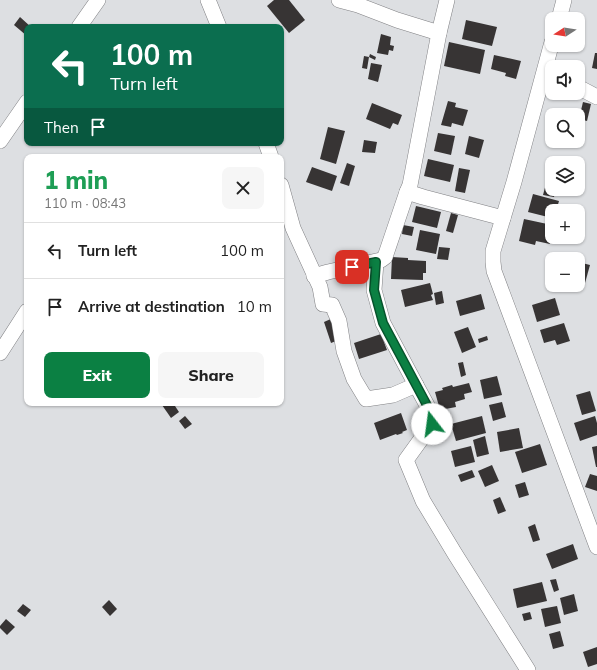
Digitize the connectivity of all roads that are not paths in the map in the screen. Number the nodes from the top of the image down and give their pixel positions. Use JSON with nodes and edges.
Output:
{"nodes":[{"id":1,"x":98,"y":0,"type":"edge"},
{"id":2,"x":208,"y":0,"type":"edge"},
{"id":3,"x":339,"y":0,"type":"edge"},
{"id":4,"x":447,"y":0,"type":"edge"},
{"id":5,"x":564,"y":0,"type":"edge"},
{"id":6,"x":560,"y":12,"type":"edge"},
{"id":7,"x":81,"y":24,"type":"edge"},
{"id":8,"x":218,"y":24,"type":"edge"},
{"id":9,"x":439,"y":33,"type":"junction"},
{"id":10,"x":545,"y":82,"type":"edge"},
{"id":11,"x":585,"y":91,"type":"edge"},
{"id":12,"x":597,"y":97,"type":"edge"},
{"id":13,"x":24,"y":106,"type":"edge"},
{"id":14,"x":0,"y":141,"type":"edge"},
{"id":15,"x":407,"y":192,"type":"junction"},
{"id":16,"x":284,"y":196,"type":"edge"},
{"id":17,"x":503,"y":218,"type":"junction"},
{"id":18,"x":376,"y":262,"type":"junction"},
{"id":19,"x":314,"y":276,"type":"junction"},
{"id":20,"x":24,"y":316,"type":"edge"},
{"id":21,"x":0,"y":353,"type":"edge"},
{"id":22,"x":416,"y":385,"type":"junction"},
{"id":23,"x":597,"y":548,"type":"edge"},
{"id":24,"x":528,"y":670,"type":"edge"}],
"edges":[{"from":1,"to":7,"type":"street"},
{"from":2,"to":8,"type":"street"},
{"from":3,"to":9,"type":"street"},
{"from":4,"to":9,"type":"street"},
{"from":5,"to":6,"type":"street"},
{"from":9,"to":15,"type":"street"},
{"from":10,"to":17,"type":"street"},
{"from":11,"to":12,"type":"street"},
{"from":13,"to":14,"type":"street"},
{"from":15,"to":17,"type":"street"},
{"from":15,"to":18,"type":"street"},
{"from":16,"to":19,"type":"street"},
{"from":17,"to":23,"type":"street"},
{"from":18,"to":19,"type":"street"},
{"from":18,"to":22,"type":"street"},
{"from":19,"to":22,"type":"street"},
{"from":20,"to":21,"type":"street"},
{"from":22,"to":24,"type":"street"}]}
